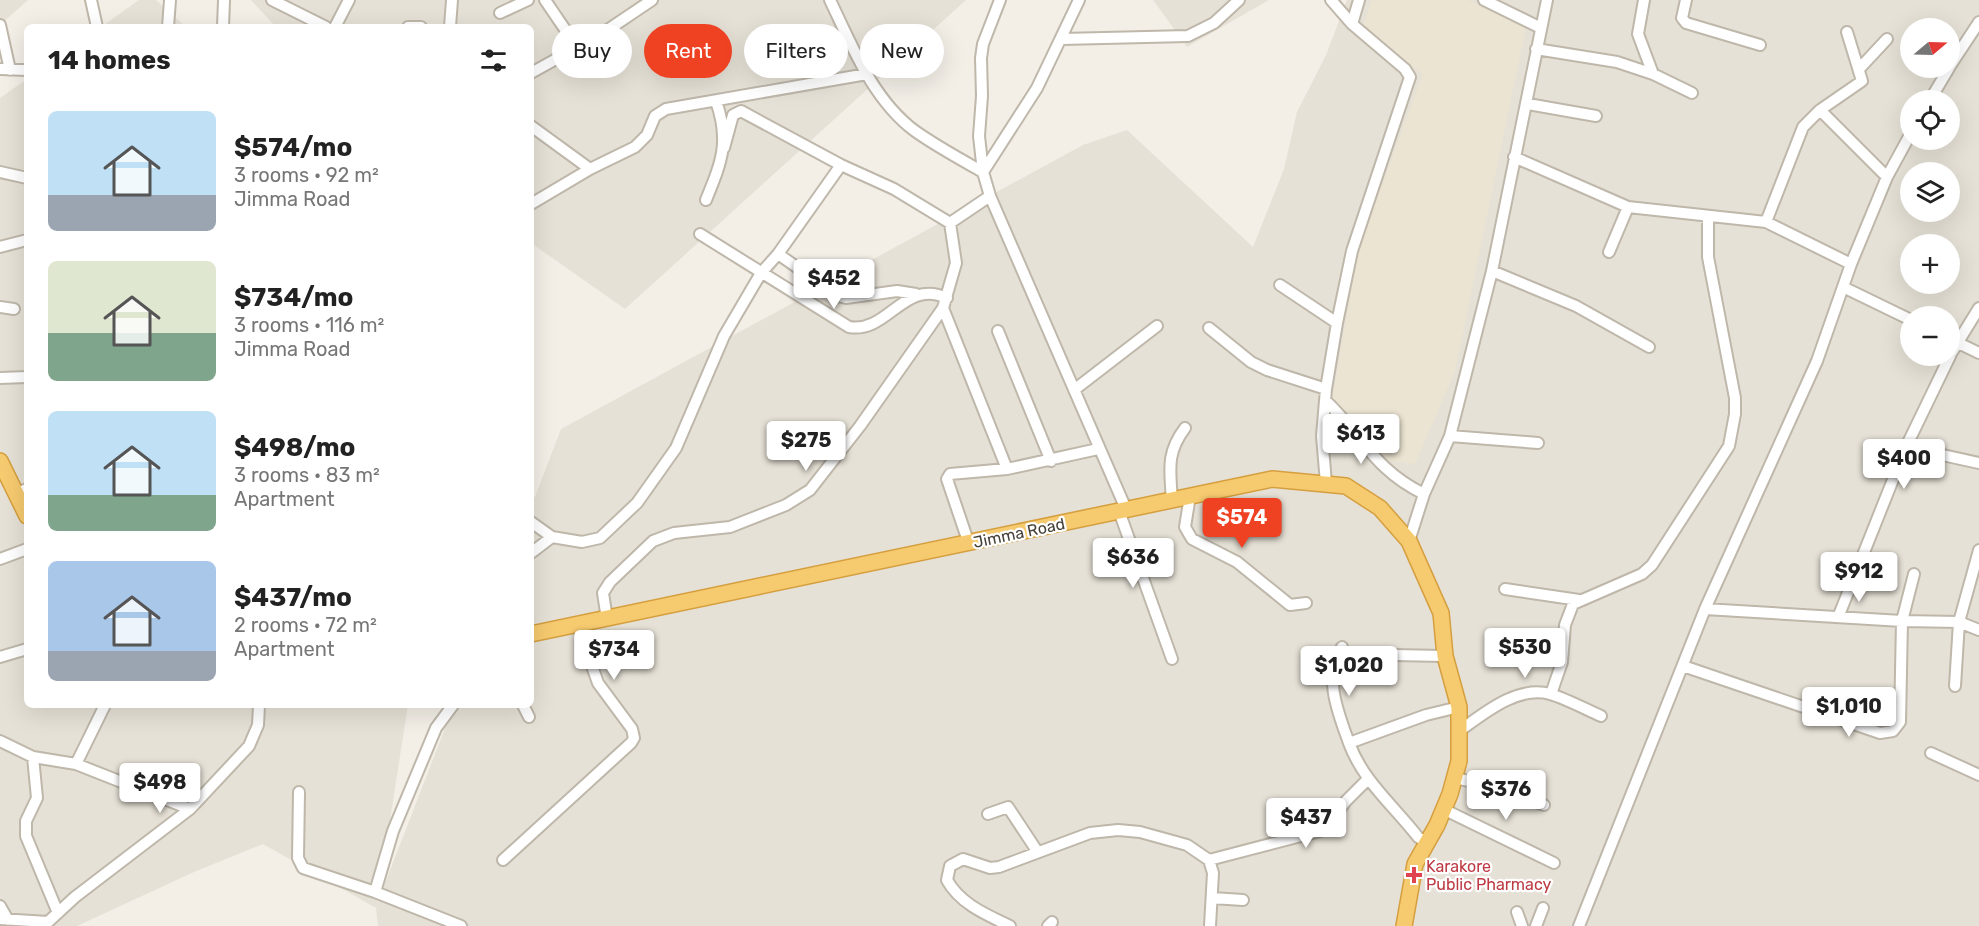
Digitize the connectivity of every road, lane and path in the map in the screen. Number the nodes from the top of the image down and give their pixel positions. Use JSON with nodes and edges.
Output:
{"nodes":[{"id":1,"x":91,"y":0,"type":"edge"},
{"id":2,"x":170,"y":0,"type":"edge"},
{"id":3,"x":224,"y":0,"type":"edge"},
{"id":4,"x":272,"y":0,"type":"edge"},
{"id":5,"x":349,"y":0,"type":"edge"},
{"id":6,"x":452,"y":0,"type":"edge"},
{"id":7,"x":528,"y":0,"type":"edge"},
{"id":8,"x":545,"y":0,"type":"edge"},
{"id":9,"x":652,"y":0,"type":"edge"},
{"id":10,"x":830,"y":0,"type":"edge"},
{"id":11,"x":1000,"y":0,"type":"edge"},
{"id":12,"x":1079,"y":0,"type":"edge"},
{"id":13,"x":1239,"y":0,"type":"edge"},
{"id":14,"x":1331,"y":0,"type":"edge"},
{"id":15,"x":1359,"y":0,"type":"edge"},
{"id":16,"x":1484,"y":0,"type":"edge"},
{"id":17,"x":1547,"y":0,"type":"edge"},
{"id":18,"x":1644,"y":0,"type":"edge"},
{"id":19,"x":1686,"y":0,"type":"edge"},
{"id":20,"x":500,"y":13,"type":"dead end"},
{"id":21,"x":1979,"y":22,"type":"edge"},
{"id":22,"x":96,"y":24,"type":"edge"},
{"id":23,"x":168,"y":24,"type":"edge"},
{"id":24,"x":223,"y":24,"type":"edge"},
{"id":25,"x":320,"y":24,"type":"edge"},
{"id":26,"x":337,"y":24,"type":"edge"},
{"id":27,"x":450,"y":24,"type":"edge"},
{"id":28,"x":561,"y":24,"type":"edge"},
{"id":29,"x":614,"y":24,"type":"edge"},
{"id":30,"x":1352,"y":24,"type":"junction"},
{"id":31,"x":0,"y":25,"type":"edge"},
{"id":32,"x":1541,"y":28,"type":"junction"},
{"id":33,"x":1847,"y":32,"type":"dead end"},
{"id":34,"x":1062,"y":39,"type":"junction"},
{"id":35,"x":1887,"y":39,"type":"dead end"},
{"id":36,"x":1760,"y":45,"type":"dead end"},
{"id":37,"x":1536,"y":49,"type":"junction"},
{"id":38,"x":1960,"y":51,"type":"edge"},
{"id":39,"x":860,"y":61,"type":"edge"},
{"id":40,"x":552,"y":62,"type":"edge"},
{"id":41,"x":1859,"y":69,"type":"junction"},
{"id":42,"x":5,"y":70,"type":"edge"},
{"id":43,"x":24,"y":70,"type":"edge"},
{"id":44,"x":534,"y":71,"type":"edge"},
{"id":45,"x":1653,"y":74,"type":"junction"},
{"id":46,"x":860,"y":76,"type":"edge"},
{"id":47,"x":869,"y":78,"type":"edge"},
{"id":48,"x":1692,"y":93,"type":"dead end"},
{"id":49,"x":716,"y":101,"type":"junction"},
{"id":50,"x":1528,"y":104,"type":"junction"},
{"id":51,"x":1820,"y":110,"type":"junction"},
{"id":52,"x":1596,"y":116,"type":"dead end"},
{"id":53,"x":534,"y":128,"type":"edge"},
{"id":54,"x":724,"y":148,"type":"junction"},
{"id":55,"x":1902,"y":150,"type":"edge"},
{"id":56,"x":1514,"y":157,"type":"junction"},
{"id":57,"x":841,"y":165,"type":"junction"},
{"id":58,"x":590,"y":169,"type":"junction"},
{"id":59,"x":0,"y":172,"type":"edge"},
{"id":60,"x":983,"y":172,"type":"junction"},
{"id":61,"x":1887,"y":177,"type":"junction"},
{"id":62,"x":24,"y":180,"type":"edge"},
{"id":63,"x":990,"y":196,"type":"junction"},
{"id":64,"x":706,"y":200,"type":"dead end"},
{"id":65,"x":534,"y":202,"type":"edge"},
{"id":66,"x":1628,"y":207,"type":"junction"},
{"id":67,"x":1708,"y":216,"type":"junction"},
{"id":68,"x":1766,"y":222,"type":"junction"},
{"id":69,"x":950,"y":223,"type":"junction"},
{"id":70,"x":700,"y":234,"type":"dead end"},
{"id":71,"x":24,"y":241,"type":"edge"},
{"id":72,"x":0,"y":247,"type":"edge"},
{"id":73,"x":1609,"y":252,"type":"dead end"},
{"id":74,"x":778,"y":254,"type":"junction"},
{"id":75,"x":1851,"y":264,"type":"junction"},
{"id":76,"x":1492,"y":271,"type":"junction"},
{"id":77,"x":761,"y":273,"type":"junction"},
{"id":78,"x":1280,"y":285,"type":"dead end"},
{"id":79,"x":1844,"y":287,"type":"junction"},
{"id":80,"x":916,"y":294,"type":"junction"},
{"id":81,"x":945,"y":303,"type":"junction"},
{"id":82,"x":0,"y":307,"type":"edge"},
{"id":83,"x":1979,"y":308,"type":"edge"},
{"id":84,"x":14,"y":309,"type":"dead end"},
{"id":85,"x":1900,"y":315,"type":"edge"},
{"id":86,"x":1337,"y":323,"type":"junction"},
{"id":87,"x":1157,"y":326,"type":"dead end"},
{"id":88,"x":1209,"y":328,"type":"dead end"},
{"id":89,"x":998,"y":332,"type":"dead end"},
{"id":90,"x":1960,"y":332,"type":"edge"},
{"id":91,"x":1960,"y":344,"type":"edge"},
{"id":92,"x":1649,"y":347,"type":"dead end"},
{"id":93,"x":1979,"y":353,"type":"edge"},
{"id":94,"x":1945,"y":366,"type":"edge"},
{"id":95,"x":24,"y":377,"type":"edge"},
{"id":96,"x":0,"y":378,"type":"edge"},
{"id":97,"x":1074,"y":390,"type":"junction"},
{"id":98,"x":1326,"y":395,"type":"junction"},
{"id":99,"x":1185,"y":428,"type":"dead end"},
{"id":100,"x":1450,"y":436,"type":"junction"},
{"id":101,"x":1538,"y":443,"type":"dead end"},
{"id":102,"x":1906,"y":447,"type":"junction"},
{"id":103,"x":1098,"y":449,"type":"junction"},
{"id":104,"x":0,"y":461,"type":"edge"},
{"id":105,"x":1051,"y":461,"type":"junction"},
{"id":106,"x":1979,"y":463,"type":"edge"},
{"id":107,"x":1007,"y":469,"type":"junction"},
{"id":108,"x":1326,"y":483,"type":"junction"},
{"id":109,"x":21,"y":491,"type":"edge"},
{"id":110,"x":1424,"y":494,"type":"junction"},
{"id":111,"x":1190,"y":496,"type":"junction"},
{"id":112,"x":1172,"y":500,"type":"junction"},
{"id":113,"x":1123,"y":510,"type":"junction"},
{"id":114,"x":534,"y":524,"type":"edge"},
{"id":115,"x":552,"y":537,"type":"junction"},
{"id":116,"x":1409,"y":542,"type":"junction"},
{"id":117,"x":969,"y":544,"type":"junction"},
{"id":118,"x":24,"y":550,"type":"edge"},
{"id":119,"x":534,"y":550,"type":"edge"},
{"id":120,"x":1979,"y":550,"type":"edge"},
{"id":121,"x":0,"y":559,"type":"edge"},
{"id":122,"x":1914,"y":574,"type":"dead end"},
{"id":123,"x":1505,"y":589,"type":"dead end"},
{"id":124,"x":1579,"y":600,"type":"junction"},
{"id":125,"x":1306,"y":603,"type":"dead end"},
{"id":126,"x":1705,"y":609,"type":"junction"},
{"id":127,"x":1839,"y":615,"type":"junction"},
{"id":128,"x":607,"y":619,"type":"junction"},
{"id":129,"x":1902,"y":621,"type":"junction"},
{"id":130,"x":1959,"y":622,"type":"junction"},
{"id":131,"x":578,"y":626,"type":"junction"},
{"id":132,"x":1979,"y":630,"type":"edge"},
{"id":133,"x":534,"y":633,"type":"edge"},
{"id":134,"x":1342,"y":647,"type":"dead end"},
{"id":135,"x":24,"y":650,"type":"edge"},
{"id":136,"x":1392,"y":655,"type":"dead end"},
{"id":137,"x":1446,"y":656,"type":"junction"},
{"id":138,"x":0,"y":657,"type":"edge"},
{"id":139,"x":1172,"y":659,"type":"dead end"},
{"id":140,"x":1683,"y":666,"type":"junction"},
{"id":141,"x":1955,"y":686,"type":"dead end"},
{"id":142,"x":1551,"y":694,"type":"junction"},
{"id":143,"x":1459,"y":707,"type":"junction"},
{"id":144,"x":104,"y":708,"type":"edge"},
{"id":145,"x":259,"y":708,"type":"edge"},
{"id":146,"x":451,"y":708,"type":"edge"},
{"id":147,"x":524,"y":708,"type":"edge"},
{"id":148,"x":1601,"y":716,"type":"dead end"},
{"id":149,"x":529,"y":717,"type":"dead end"},
{"id":150,"x":1458,"y":732,"type":"junction"},
{"id":151,"x":0,"y":741,"type":"edge"},
{"id":152,"x":1348,"y":743,"type":"junction"},
{"id":153,"x":1931,"y":753,"type":"dead end"},
{"id":154,"x":33,"y":757,"type":"junction"},
{"id":155,"x":76,"y":764,"type":"junction"},
{"id":156,"x":1979,"y":775,"type":"edge"},
{"id":157,"x":1455,"y":778,"type":"junction"},
{"id":158,"x":1367,"y":780,"type":"junction"},
{"id":159,"x":299,"y":792,"type":"dead end"},
{"id":160,"x":1544,"y":805,"type":"dead end"},
{"id":161,"x":190,"y":809,"type":"junction"},
{"id":162,"x":1443,"y":809,"type":"junction"},
{"id":163,"x":988,"y":814,"type":"dead end"},
{"id":164,"x":1426,"y":842,"type":"junction"},
{"id":165,"x":1037,"y":851,"type":"junction"},
{"id":166,"x":503,"y":860,"type":"dead end"},
{"id":167,"x":1209,"y":860,"type":"junction"},
{"id":168,"x":1554,"y":863,"type":"dead end"},
{"id":169,"x":375,"y":892,"type":"junction"},
{"id":170,"x":1212,"y":898,"type":"junction"},
{"id":171,"x":1243,"y":900,"type":"dead end"},
{"id":172,"x":0,"y":906,"type":"edge"},
{"id":173,"x":1543,"y":908,"type":"dead end"},
{"id":174,"x":1517,"y":912,"type":"dead end"},
{"id":175,"x":58,"y":913,"type":"junction"},
{"id":176,"x":4,"y":919,"type":"edge"},
{"id":177,"x":461,"y":926,"type":"edge"},
{"id":178,"x":1010,"y":926,"type":"edge"},
{"id":179,"x":1210,"y":926,"type":"edge"},
{"id":180,"x":1404,"y":926,"type":"edge"},
{"id":181,"x":1521,"y":926,"type":"edge"},
{"id":182,"x":1536,"y":926,"type":"edge"},
{"id":183,"x":1579,"y":926,"type":"edge"}],
"edges":[{"from":1,"to":22,"type":"street"},
{"from":2,"to":23,"type":"street"},
{"from":3,"to":24,"type":"street"},
{"from":4,"to":25,"type":"street"},
{"from":5,"to":26,"type":"street"},
{"from":6,"to":27,"type":"street"},
{"from":7,"to":20,"type":"street"},
{"from":8,"to":28,"type":"street"},
{"from":9,"to":29,"type":"street"},
{"from":10,"to":39,"type":"street"},
{"from":11,"to":60,"type":"street"},
{"from":12,"to":34,"type":"street"},
{"from":13,"to":34,"type":"street"},
{"from":14,"to":30,"type":"street"},
{"from":15,"to":30,"type":"street"},
{"from":16,"to":32,"type":"street"},
{"from":17,"to":32,"type":"street"},
{"from":18,"to":45,"type":"street"},
{"from":19,"to":36,"type":"street"},
{"from":21,"to":38,"type":"street"},
{"from":30,"to":86,"type":"street"},
{"from":31,"to":42,"type":"street"},
{"from":32,"to":37,"type":"street"},
{"from":33,"to":41,"type":"street"},
{"from":34,"to":60,"type":"street"},
{"from":35,"to":41,"type":"street"},
{"from":37,"to":45,"type":"street"},
{"from":37,"to":50,"type":"street"},
{"from":40,"to":44,"type":"street"},
{"from":41,"to":51,"type":"street"},
{"from":42,"to":43,"type":"street"},
{"from":45,"to":48,"type":"street"},
{"from":46,"to":49,"type":"street"},
{"from":47,"to":60,"type":"street"},
{"from":49,"to":54,"type":"street"},
{"from":49,"to":58,"type":"street"},
{"from":50,"to":52,"type":"street"},
{"from":50,"to":56,"type":"street"},
{"from":51,"to":61,"type":"street"},
{"from":51,"to":68,"type":"street"},
{"from":53,"to":58,"type":"street"},
{"from":54,"to":57,"type":"street"},
{"from":54,"to":64,"type":"street"},
{"from":55,"to":61,"type":"street"},
{"from":56,"to":66,"type":"street"},
{"from":56,"to":76,"type":"street"},
{"from":57,"to":69,"type":"street"},
{"from":57,"to":74,"type":"street"},
{"from":58,"to":65,"type":"street"},
{"from":59,"to":62,"type":"street"},
{"from":60,"to":63,"type":"street"},
{"from":61,"to":75,"type":"street"},
{"from":63,"to":69,"type":"street"},
{"from":63,"to":97,"type":"street"},
{"from":66,"to":67,"type":"street"},
{"from":66,"to":73,"type":"street"},
{"from":67,"to":68,"type":"street"},
{"from":67,"to":124,"type":"street"},
{"from":68,"to":75,"type":"street"},
{"from":69,"to":81,"type":"street"},
{"from":70,"to":77,"type":"street"},
{"from":71,"to":72,"type":"street"},
{"from":74,"to":77,"type":"street"},
{"from":74,"to":80,"type":"street"},
{"from":75,"to":79,"type":"street"},
{"from":76,"to":92,"type":"street"},
{"from":76,"to":100,"type":"street"},
{"from":77,"to":80,"type":"street"},
{"from":77,"to":115,"type":"street"},
{"from":78,"to":86,"type":"street"},
{"from":79,"to":85,"type":"street"},
{"from":79,"to":126,"type":"street"},
{"from":80,"to":81,"type":"street"},
{"from":81,"to":107,"type":"street"},
{"from":81,"to":128,"type":"street"},
{"from":82,"to":84,"type":"street"},
{"from":83,"to":90,"type":"street"},
{"from":86,"to":98,"type":"street"},
{"from":87,"to":97,"type":"street"},
{"from":88,"to":98,"type":"street"},
{"from":89,"to":105,"type":"street"},
{"from":91,"to":93,"type":"street"},
{"from":94,"to":102,"type":"street"},
{"from":95,"to":96,"type":"street"},
{"from":97,"to":103,"type":"street"},
{"from":98,"to":108,"type":"street"},
{"from":98,"to":110,"type":"street"},
{"from":99,"to":112,"type":"street"},
{"from":100,"to":101,"type":"street"},
{"from":100,"to":110,"type":"street"},
{"from":102,"to":106,"type":"street"},
{"from":102,"to":127,"type":"street"},
{"from":103,"to":105,"type":"street"},
{"from":103,"to":113,"type":"street"},
{"from":104,"to":109,"type":"highway"},
{"from":105,"to":107,"type":"street"},
{"from":107,"to":117,"type":"street"},
{"from":108,"to":111,"type":"highway","name":"Jimma Road"},
{"from":108,"to":116,"type":"highway","name":"Jimma Road"},
{"from":110,"to":116,"type":"street"},
{"from":111,"to":112,"type":"highway","name":"Jimma Road"},
{"from":111,"to":125,"type":"street"},
{"from":112,"to":113,"type":"highway","name":"Jimma Road"},
{"from":113,"to":117,"type":"highway","name":"Jimma Road"},
{"from":113,"to":139,"type":"street"},
{"from":114,"to":115,"type":"street"},
{"from":115,"to":119,"type":"street"},
{"from":116,"to":137,"type":"highway","name":"Jimma Road"},
{"from":117,"to":128,"type":"highway","name":"Jimma Road"},
{"from":118,"to":121,"type":"street"},
{"from":120,"to":130,"type":"street"},
{"from":122,"to":129,"type":"street"},
{"from":123,"to":124,"type":"street"},
{"from":124,"to":142,"type":"street"},
{"from":126,"to":127,"type":"street"},
{"from":126,"to":140,"type":"street"},
{"from":127,"to":129,"type":"street"},
{"from":128,"to":131,"type":"highway","name":"Jimma Road"},
{"from":129,"to":130,"type":"street"},
{"from":129,"to":140,"type":"street"},
{"from":130,"to":132,"type":"street"},
{"from":130,"to":141,"type":"street"},
{"from":131,"to":133,"type":"highway","name":"Jimma Road"},
{"from":131,"to":166,"type":"street"},
{"from":134,"to":152,"type":"street"},
{"from":135,"to":138,"type":"street"},
{"from":136,"to":137,"type":"street"},
{"from":137,"to":143,"type":"highway","name":"Jimma Road"},
{"from":140,"to":183,"type":"street"},
{"from":142,"to":148,"type":"street"},
{"from":142,"to":150,"type":"street"},
{"from":143,"to":150,"type":"highway","name":"Jimma Road"},
{"from":143,"to":152,"type":"street"},
{"from":144,"to":155,"type":"street"},
{"from":145,"to":161,"type":"street"},
{"from":146,"to":169,"type":"street"},
{"from":147,"to":149,"type":"street"},
{"from":150,"to":157,"type":"highway","name":"Jimma Road"},
{"from":151,"to":154,"type":"street"},
{"from":152,"to":158,"type":"street"},
{"from":153,"to":156,"type":"street"},
{"from":154,"to":155,"type":"street"},
{"from":154,"to":175,"type":"street"},
{"from":155,"to":161,"type":"street"},
{"from":157,"to":160,"type":"street"},
{"from":157,"to":162,"type":"highway","name":"Jimma Road"},
{"from":158,"to":164,"type":"street"},
{"from":158,"to":167,"type":"street"},
{"from":159,"to":169,"type":"street"},
{"from":161,"to":175,"type":"street"},
{"from":162,"to":164,"type":"highway","name":"Jimma Road"},
{"from":162,"to":168,"type":"street"},
{"from":163,"to":165,"type":"street"},
{"from":164,"to":180,"type":"highway","name":"Jimma Road"},
{"from":165,"to":167,"type":"street"},
{"from":165,"to":178,"type":"street"},
{"from":167,"to":170,"type":"street"},
{"from":169,"to":177,"type":"street"},
{"from":170,"to":171,"type":"street"},
{"from":170,"to":179,"type":"street"},
{"from":172,"to":176,"type":"street"},
{"from":173,"to":182,"type":"street"},
{"from":174,"to":181,"type":"street"},
{"from":175,"to":176,"type":"street"}]}
